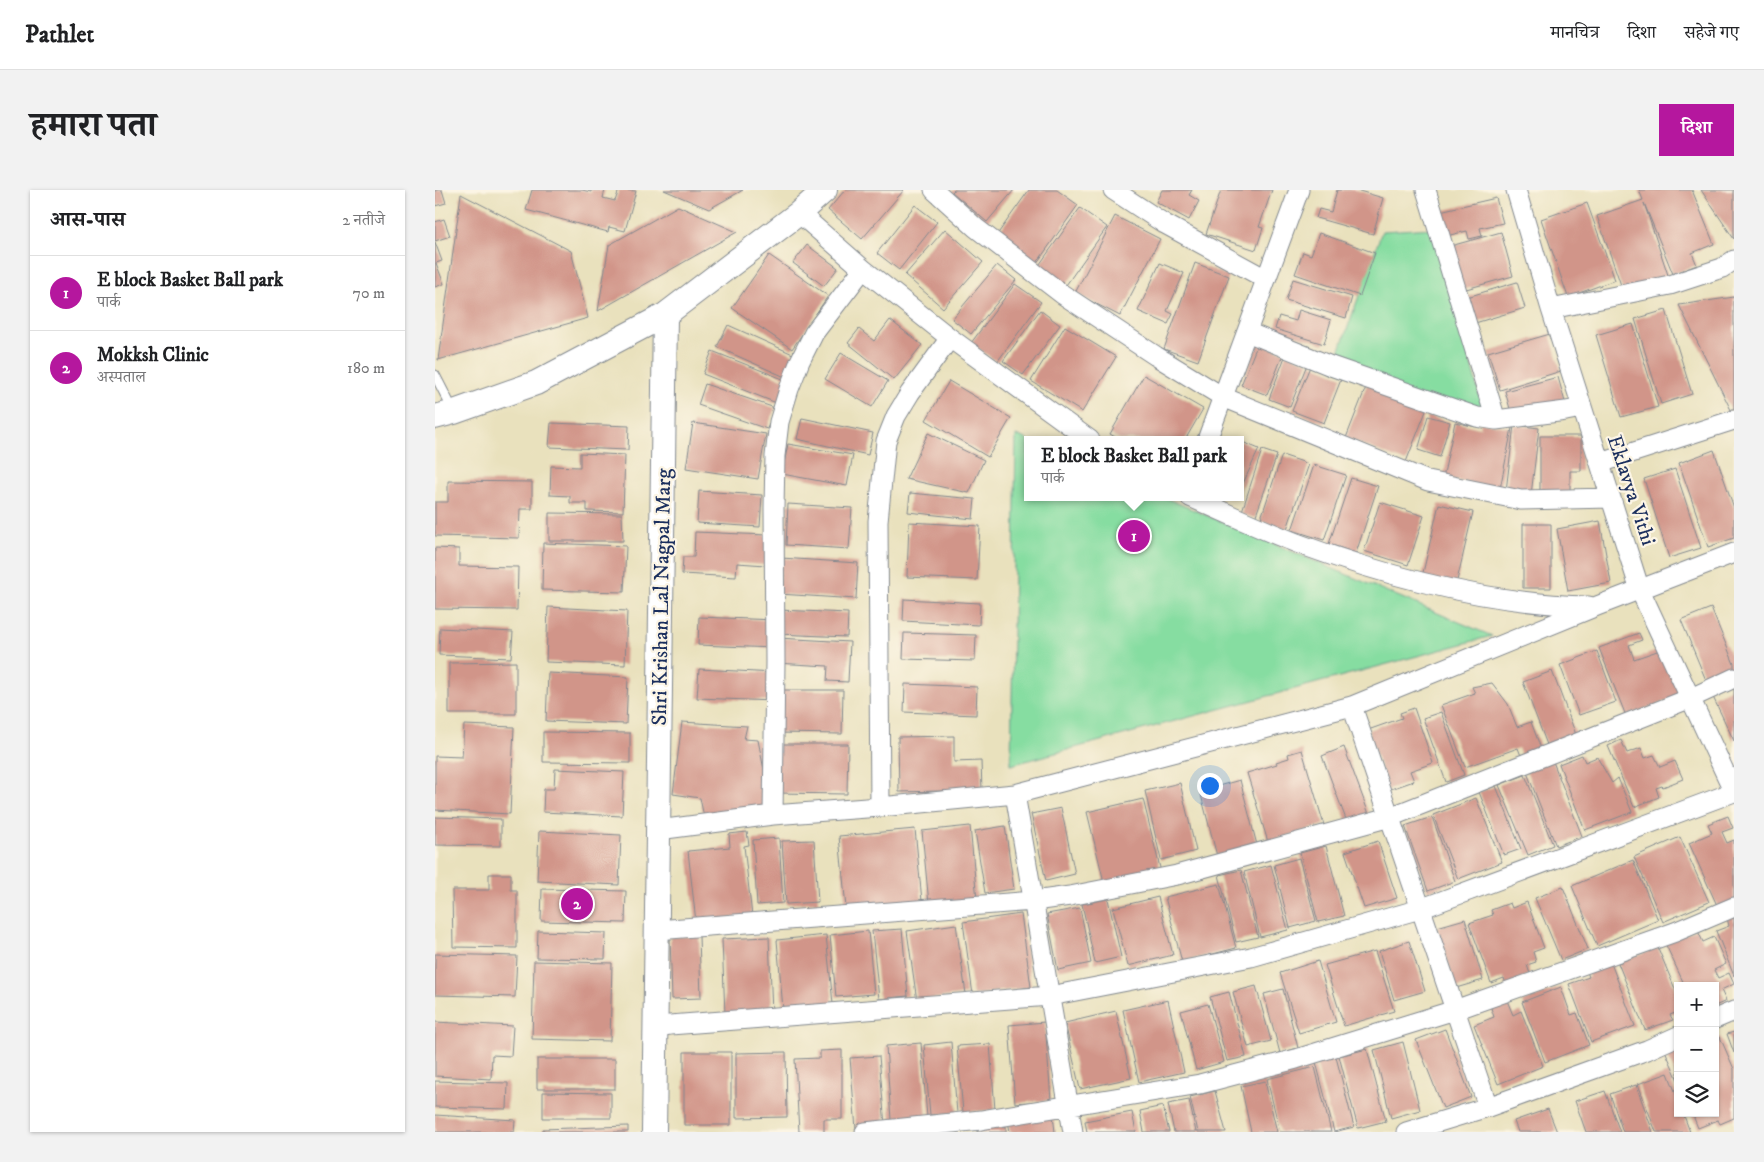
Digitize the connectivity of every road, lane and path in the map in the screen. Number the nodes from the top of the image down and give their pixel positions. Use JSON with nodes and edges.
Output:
{"nodes":[{"id":1,"x":825,"y":190,"type":"edge"},
{"id":2,"x":934,"y":190,"type":"edge"},
{"id":3,"x":1113,"y":190,"type":"edge"},
{"id":4,"x":1299,"y":190,"type":"edge"},
{"id":5,"x":1426,"y":190,"type":"edge"},
{"id":6,"x":1516,"y":190,"type":"edge"},
{"id":7,"x":799,"y":213,"type":"junction"},
{"id":8,"x":1734,"y":260,"type":"edge"},
{"id":9,"x":863,"y":269,"type":"junction"},
{"id":10,"x":1266,"y":279,"type":"junction"},
{"id":11,"x":1551,"y":309,"type":"junction"},
{"id":12,"x":665,"y":315,"type":"junction"},
{"id":13,"x":1247,"y":332,"type":"junction"},
{"id":14,"x":950,"y":338,"type":"junction"},
{"id":15,"x":435,"y":374,"type":"edge"},
{"id":16,"x":1223,"y":397,"type":"junction"},
{"id":17,"x":1582,"y":408,"type":"junction"},
{"id":18,"x":445,"y":415,"type":"edge"},
{"id":19,"x":1496,"y":420,"type":"junction"},
{"id":20,"x":1734,"y":420,"type":"edge"},
{"id":21,"x":1084,"y":436,"type":"edge"},
{"id":22,"x":1208,"y":436,"type":"edge"},
{"id":23,"x":1600,"y":463,"type":"junction"},
{"id":24,"x":1611,"y":498,"type":"junction"},
{"id":25,"x":1200,"y":501,"type":"edge"},
{"id":26,"x":1734,"y":552,"type":"edge"},
{"id":27,"x":1640,"y":590,"type":"junction"},
{"id":28,"x":1597,"y":606,"type":"junction"},
{"id":29,"x":1734,"y":678,"type":"edge"},
{"id":30,"x":1691,"y":698,"type":"junction"},
{"id":31,"x":1352,"y":706,"type":"junction"},
{"id":32,"x":1734,"y":792,"type":"edge"},
{"id":33,"x":1015,"y":794,"type":"junction"},
{"id":34,"x":880,"y":807,"type":"junction"},
{"id":35,"x":773,"y":815,"type":"junction"},
{"id":36,"x":1389,"y":817,"type":"junction"},
{"id":37,"x":658,"y":830,"type":"junction"},
{"id":38,"x":1034,"y":901,"type":"junction"},
{"id":39,"x":1734,"y":907,"type":"edge"},
{"id":40,"x":1420,"y":908,"type":"junction"},
{"id":41,"x":657,"y":930,"type":"junction"},
{"id":42,"x":1050,"y":996,"type":"junction"},
{"id":43,"x":1455,"y":1010,"type":"junction"},
{"id":44,"x":1734,"y":1011,"type":"edge"},
{"id":45,"x":1719,"y":1017,"type":"edge"},
{"id":46,"x":656,"y":1027,"type":"junction"},
{"id":47,"x":1674,"y":1038,"type":"edge"},
{"id":48,"x":1069,"y":1107,"type":"junction"},
{"id":49,"x":1488,"y":1107,"type":"junction"},
{"id":50,"x":655,"y":1132,"type":"edge"},
{"id":51,"x":865,"y":1132,"type":"edge"},
{"id":52,"x":1073,"y":1132,"type":"edge"},
{"id":53,"x":1406,"y":1132,"type":"edge"}],
"edges":[{"from":1,"to":7,"type":"street"},
{"from":2,"to":16,"type":"street"},
{"from":3,"to":10,"type":"street"},
{"from":4,"to":10,"type":"street"},
{"from":5,"to":19,"type":"street"},
{"from":6,"to":11,"type":"street","name":"Eklavya Vithi"},
{"from":7,"to":9,"type":"street"},
{"from":7,"to":12,"type":"street"},
{"from":8,"to":11,"type":"street"},
{"from":9,"to":14,"type":"street"},
{"from":9,"to":35,"type":"street"},
{"from":10,"to":13,"type":"street"},
{"from":11,"to":17,"type":"street","name":"Eklavya Vithi"},
{"from":12,"to":18,"type":"street"},
{"from":12,"to":37,"type":"street","name":"Shri Krishan Lal Nagpal Marg"},
{"from":13,"to":16,"type":"street"},
{"from":13,"to":19,"type":"street"},
{"from":14,"to":21,"type":"street"},
{"from":14,"to":34,"type":"street"},
{"from":15,"to":18,"type":"lane"},
{"from":16,"to":22,"type":"street"},
{"from":16,"to":24,"type":"street"},
{"from":17,"to":19,"type":"street"},
{"from":17,"to":23,"type":"street","name":"Eklavya Vithi"},
{"from":20,"to":23,"type":"street"},
{"from":23,"to":24,"type":"street","name":"Eklavya Vithi"},
{"from":24,"to":27,"type":"street","name":"Eklavya Vithi"},
{"from":25,"to":28,"type":"street"},
{"from":26,"to":27,"type":"street"},
{"from":27,"to":28,"type":"street"},
{"from":27,"to":30,"type":"street","name":"Eklavya Vithi"},
{"from":28,"to":31,"type":"street"},
{"from":29,"to":30,"type":"street"},
{"from":30,"to":32,"type":"street","name":"Eklavya Vithi"},
{"from":30,"to":36,"type":"street"},
{"from":31,"to":33,"type":"street"},
{"from":31,"to":36,"type":"street"},
{"from":32,"to":40,"type":"street"},
{"from":33,"to":34,"type":"street"},
{"from":33,"to":38,"type":"street"},
{"from":34,"to":35,"type":"street"},
{"from":35,"to":37,"type":"street"},
{"from":36,"to":38,"type":"street"},
{"from":36,"to":40,"type":"street"},
{"from":37,"to":41,"type":"street","name":"Shri Krishan Lal Nagpal Marg"},
{"from":38,"to":41,"type":"street"},
{"from":38,"to":42,"type":"street"},
{"from":39,"to":43,"type":"street"},
{"from":40,"to":42,"type":"street"},
{"from":40,"to":43,"type":"street"},
{"from":41,"to":46,"type":"street","name":"Shri Krishan Lal Nagpal Marg"},
{"from":42,"to":46,"type":"street"},
{"from":42,"to":48,"type":"street"},
{"from":43,"to":48,"type":"street"},
{"from":43,"to":49,"type":"street"},
{"from":44,"to":45,"type":"street"},
{"from":46,"to":50,"type":"street","name":"Shri Krishan Lal Nagpal Marg"},
{"from":47,"to":49,"type":"street"},
{"from":48,"to":51,"type":"street"},
{"from":48,"to":52,"type":"street"},
{"from":49,"to":53,"type":"street"}]}
